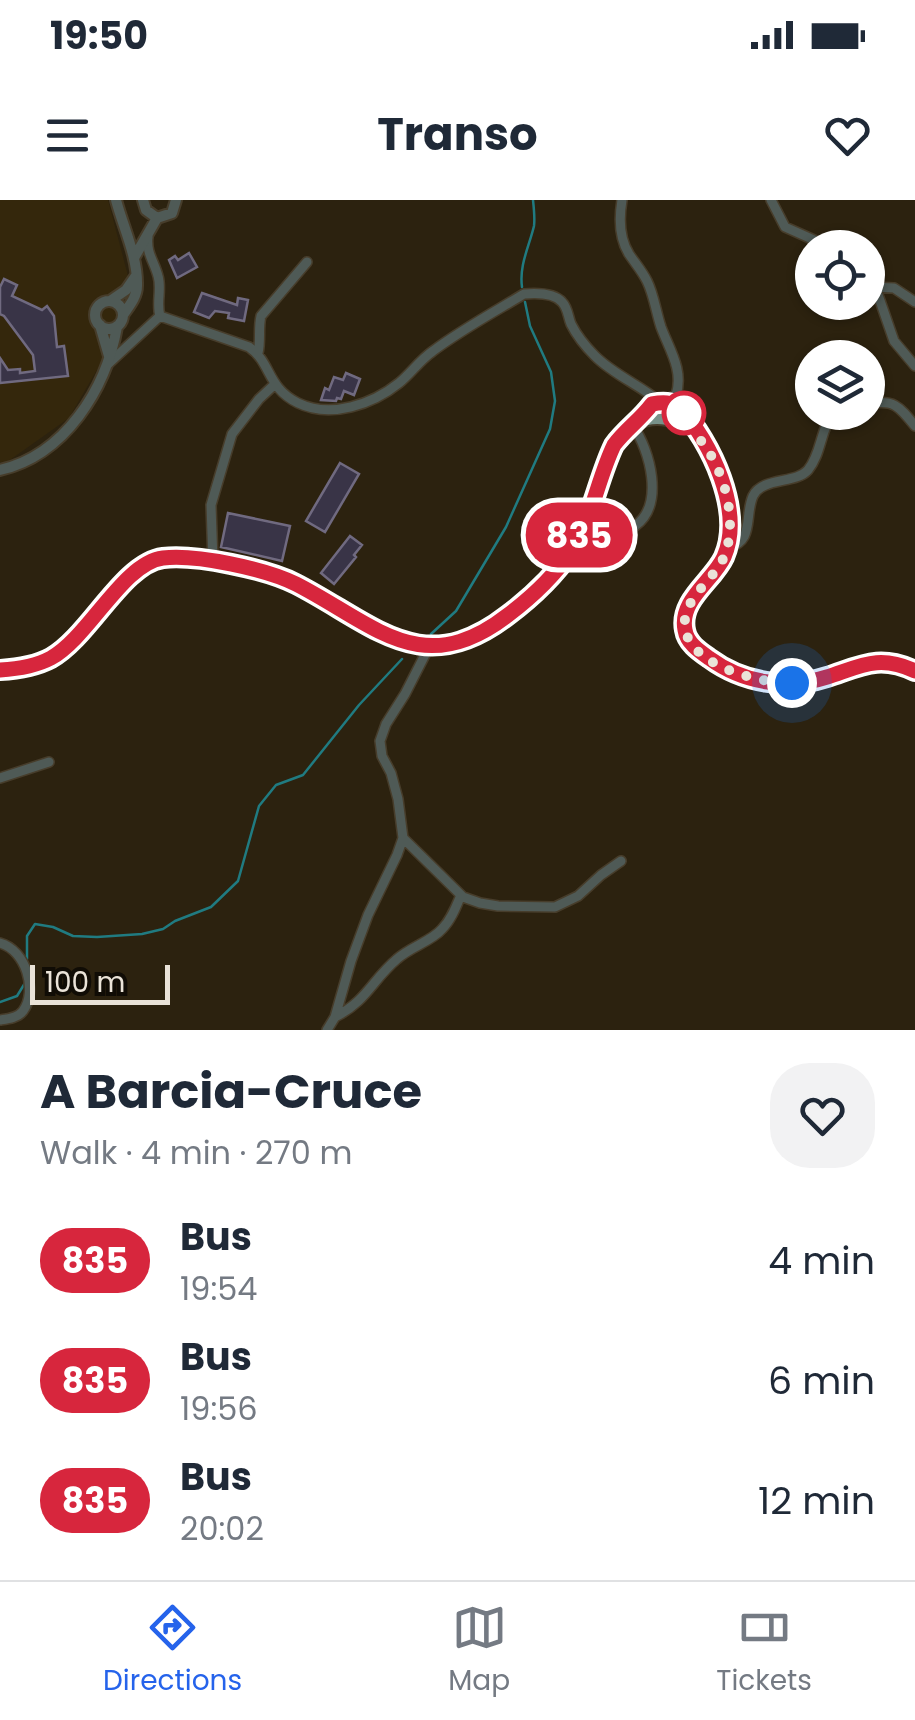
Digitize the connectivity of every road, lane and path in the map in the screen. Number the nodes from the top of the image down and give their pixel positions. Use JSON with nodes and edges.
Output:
{"nodes":[{"id":1,"x":176,"y":200,"type":"edge"},
{"id":2,"x":622,"y":200,"type":"edge"},
{"id":3,"x":771,"y":200,"type":"edge"},
{"id":4,"x":143,"y":201,"type":"edge"},
{"id":5,"x":117,"y":205,"type":"edge"},
{"id":6,"x":155,"y":223,"type":"junction"},
{"id":7,"x":795,"y":231,"type":"edge"},
{"id":8,"x":307,"y":262,"type":"dead end"},
{"id":9,"x":153,"y":265,"type":"junction"},
{"id":10,"x":135,"y":268,"type":"junction"},
{"id":11,"x":885,"y":286,"type":"edge"},
{"id":12,"x":110,"y":301,"type":"junction"},
{"id":13,"x":915,"y":302,"type":"edge"},
{"id":14,"x":123,"y":315,"type":"junction"},
{"id":15,"x":160,"y":316,"type":"junction"},
{"id":16,"x":885,"y":319,"type":"edge"},
{"id":17,"x":100,"y":325,"type":"junction"},
{"id":18,"x":117,"y":327,"type":"junction"},
{"id":19,"x":258,"y":353,"type":"junction"},
{"id":20,"x":108,"y":361,"type":"junction"},
{"id":21,"x":915,"y":366,"type":"edge"},
{"id":22,"x":274,"y":385,"type":"junction"},
{"id":23,"x":885,"y":402,"type":"edge"},
{"id":24,"x":632,"y":426,"type":"junction"},
{"id":25,"x":915,"y":426,"type":"edge"},
{"id":26,"x":824,"y":430,"type":"edge"},
{"id":27,"x":0,"y":470,"type":"edge"},
{"id":28,"x":575,"y":545,"type":"junction"},
{"id":29,"x":727,"y":548,"type":"junction"},
{"id":30,"x":214,"y":562,"type":"junction"},
{"id":31,"x":429,"y":647,"type":"junction"},
{"id":32,"x":0,"y":670,"type":"edge"},
{"id":33,"x":915,"y":671,"type":"edge"},
{"id":34,"x":49,"y":762,"type":"dead end"},
{"id":35,"x":0,"y":778,"type":"edge"},
{"id":36,"x":402,"y":838,"type":"junction"},
{"id":37,"x":621,"y":861,"type":"dead end"},
{"id":38,"x":461,"y":895,"type":"junction"},
{"id":39,"x":0,"y":943,"type":"edge"},
{"id":40,"x":335,"y":1017,"type":"junction"},
{"id":41,"x":0,"y":1020,"type":"edge"},
{"id":42,"x":327,"y":1030,"type":"edge"}],
"edges":[{"from":1,"to":6,"type":"street"},
{"from":2,"to":22,"type":"street"},
{"from":3,"to":7,"type":"street"},
{"from":4,"to":5,"type":"street"},
{"from":4,"to":6,"type":"street"},
{"from":5,"to":10,"type":"street"},
{"from":6,"to":9,"type":"street"},
{"from":6,"to":10,"type":"street"},
{"from":8,"to":19,"type":"street"},
{"from":9,"to":10,"type":"street"},
{"from":9,"to":15,"type":"street"},
{"from":10,"to":12,"type":"street"},
{"from":10,"to":14,"type":"street"},
{"from":11,"to":13,"type":"street"},
{"from":12,"to":14,"type":"street"},
{"from":12,"to":17,"type":"street"},
{"from":14,"to":18,"type":"street"},
{"from":15,"to":19,"type":"street"},
{"from":15,"to":20,"type":"street"},
{"from":16,"to":21,"type":"street"},
{"from":17,"to":18,"type":"street"},
{"from":17,"to":20,"type":"street"},
{"from":18,"to":20,"type":"street"},
{"from":19,"to":22,"type":"street"},
{"from":20,"to":27,"type":"street"},
{"from":22,"to":30,"type":"street"},
{"from":23,"to":25,"type":"street"},
{"from":24,"to":28,"type":"main road"},
{"from":24,"to":28,"type":"street"},
{"from":24,"to":29,"type":"main road"},
{"from":26,"to":29,"type":"street"},
{"from":28,"to":31,"type":"main road"},
{"from":29,"to":33,"type":"main road"},
{"from":30,"to":31,"type":"main road"},
{"from":30,"to":32,"type":"main road"},
{"from":31,"to":36,"type":"street"},
{"from":34,"to":35,"type":"street"},
{"from":36,"to":38,"type":"street"},
{"from":36,"to":40,"type":"street"},
{"from":37,"to":38,"type":"street"},
{"from":38,"to":40,"type":"street"},
{"from":39,"to":41,"type":"street"},
{"from":40,"to":42,"type":"street"}]}
